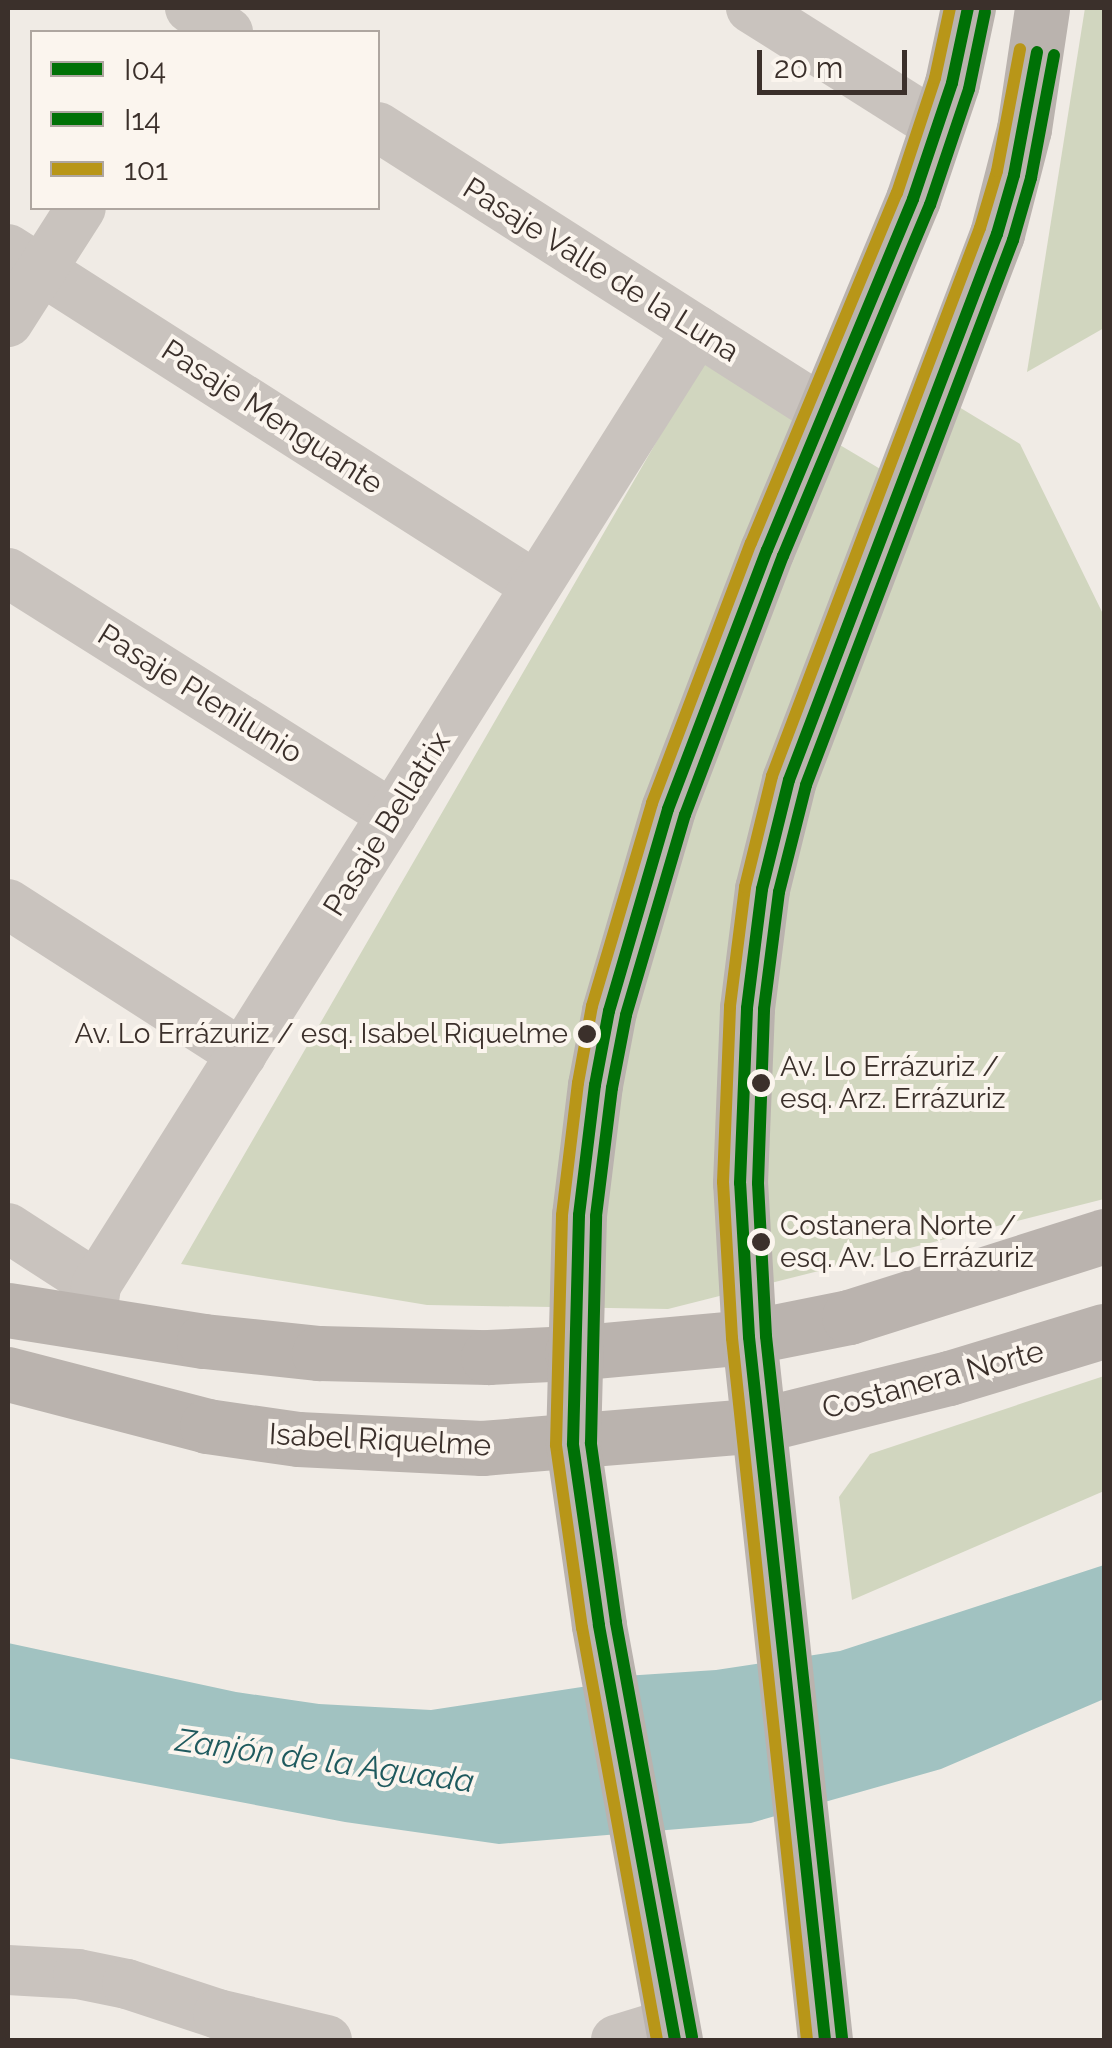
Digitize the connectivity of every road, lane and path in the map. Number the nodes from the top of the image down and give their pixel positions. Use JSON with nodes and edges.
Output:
{"nodes":[{"id":1,"x":751,"y":8,"type":"edge"},
{"id":2,"x":968,"y":8,"type":"edge"},
{"id":3,"x":1042,"y":8,"type":"edge"},
{"id":4,"x":938,"y":126,"type":"junction"},
{"id":5,"x":380,"y":129,"type":"edge"},
{"id":6,"x":79,"y":210,"type":"edge"},
{"id":7,"x":24,"y":259,"type":"edge"},
{"id":8,"x":8,"y":322,"type":"edge"},
{"id":9,"x":697,"y":330,"type":"junction"},
{"id":10,"x":825,"y":412,"type":"junction"},
{"id":11,"x":8,"y":573,"type":"edge"},
{"id":12,"x":536,"y":586,"type":"junction"},
{"id":13,"x":392,"y":815,"type":"junction"},
{"id":14,"x":8,"y":904,"type":"edge"},
{"id":15,"x":242,"y":1054,"type":"junction"},
{"id":16,"x":8,"y":1228,"type":"edge"},
{"id":17,"x":1104,"y":1236,"type":"edge"},
{"id":18,"x":93,"y":1303,"type":"junction"},
{"id":19,"x":8,"y":1310,"type":"edge"},
{"id":20,"x":1104,"y":1330,"type":"edge"},
{"id":21,"x":749,"y":1336,"type":"junction"},
{"id":22,"x":572,"y":1353,"type":"junction"},
{"id":23,"x":8,"y":1374,"type":"edge"},
{"id":24,"x":760,"y":1425,"type":"junction"},
{"id":25,"x":574,"y":1444,"type":"junction"},
{"id":26,"x":8,"y":1970,"type":"edge"},
{"id":27,"x":673,"y":2032,"type":"edge"},
{"id":28,"x":327,"y":2040,"type":"edge"},
{"id":29,"x":616,"y":2040,"type":"edge"},
{"id":30,"x":825,"y":2040,"type":"edge"}],
"edges":[{"from":1,"to":4,"type":"street"},
{"from":2,"to":4,"type":"main road"},
{"from":3,"to":21,"type":"main road"},
{"from":4,"to":10,"type":"main road"},
{"from":5,"to":9,"type":"street","name":"Pasaje Valle de la Luna"},
{"from":6,"to":7,"type":"street"},
{"from":7,"to":8,"type":"street"},
{"from":7,"to":12,"type":"street","name":"Pasaje Menguante"},
{"from":9,"to":10,"type":"street","name":"Pasaje Valle de la Luna"},
{"from":9,"to":12,"type":"street","name":"Pasaje Bellatrix"},
{"from":10,"to":22,"type":"main road"},
{"from":11,"to":13,"type":"street","name":"Pasaje Plenilunio"},
{"from":12,"to":13,"type":"street","name":"Pasaje Bellatrix"},
{"from":13,"to":15,"type":"street","name":"Pasaje Bellatrix"},
{"from":14,"to":15,"type":"street"},
{"from":15,"to":18,"type":"street","name":"Pasaje Bellatrix"},
{"from":16,"to":18,"type":"street"},
{"from":17,"to":21,"type":"main road"},
{"from":18,"to":19,"type":"main road"},
{"from":18,"to":22,"type":"main road"},
{"from":20,"to":24,"type":"main road","name":"Costanera Norte"},
{"from":21,"to":22,"type":"main road"},
{"from":21,"to":24,"type":"main road"},
{"from":22,"to":25,"type":"main road"},
{"from":23,"to":25,"type":"main road","name":"Isabel Riquelme"},
{"from":24,"to":25,"type":"main road","name":"Isabel Riquelme"},
{"from":24,"to":30,"type":"main road"},
{"from":25,"to":27,"type":"main road"},
{"from":26,"to":28,"type":"street"},
{"from":27,"to":29,"type":"street"}]}
